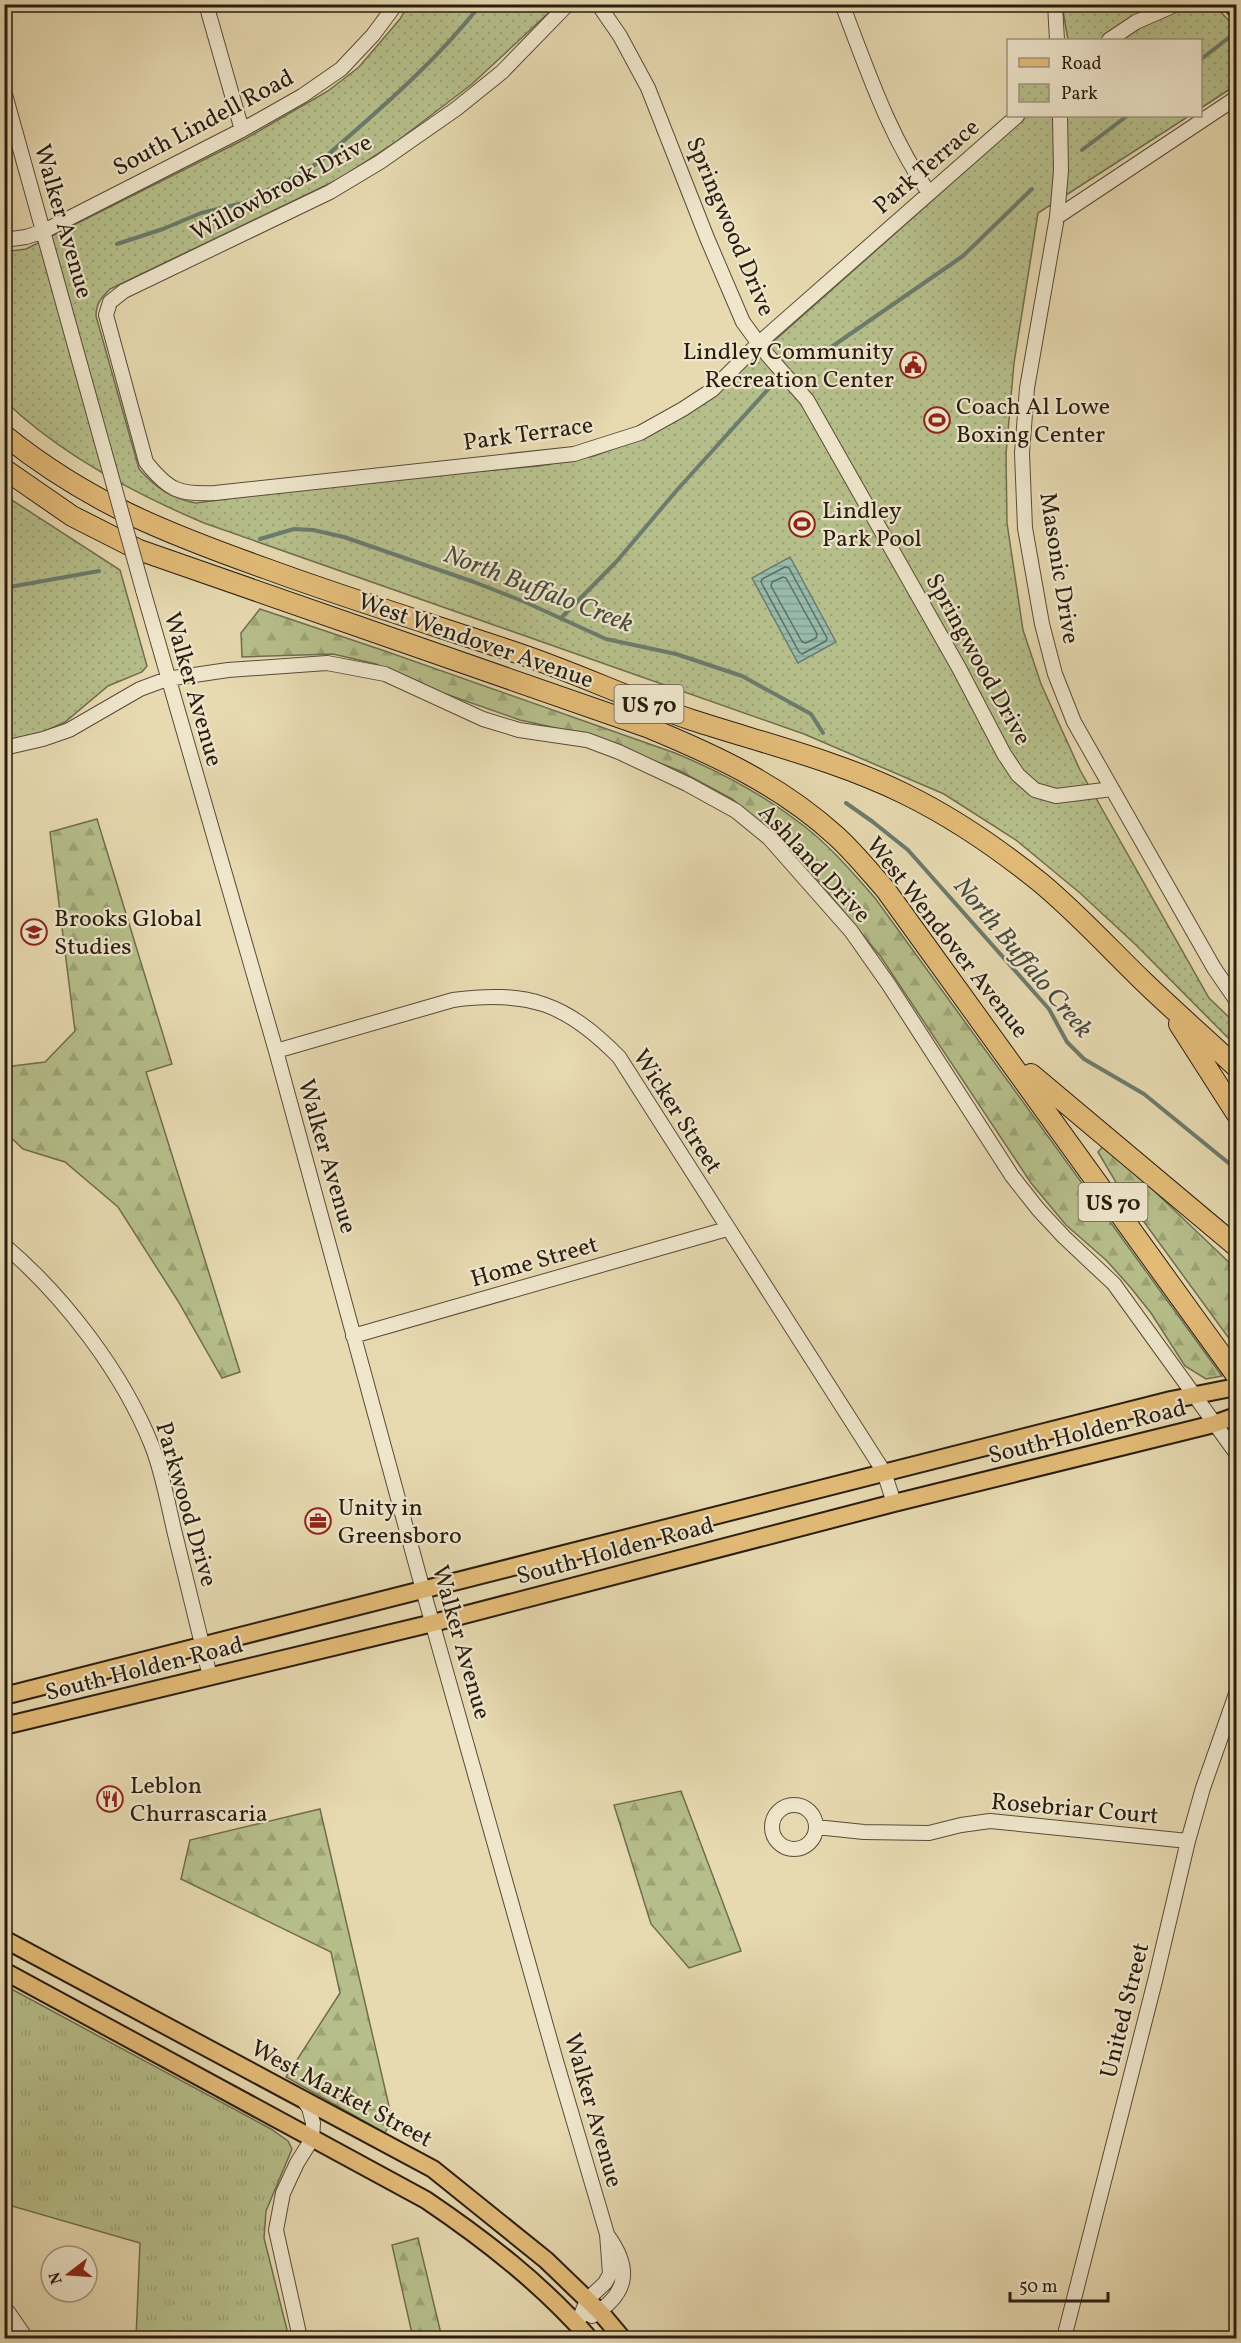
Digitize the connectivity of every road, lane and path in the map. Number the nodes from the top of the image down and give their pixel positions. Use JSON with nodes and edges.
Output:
{"nodes":[{"id":1,"x":206,"y":4,"type":"edge"},
{"id":2,"x":396,"y":4,"type":"edge"},
{"id":3,"x":568,"y":4,"type":"edge"},
{"id":4,"x":598,"y":4,"type":"edge"},
{"id":5,"x":842,"y":4,"type":"edge"},
{"id":6,"x":1055,"y":4,"type":"edge"},
{"id":7,"x":1177,"y":4,"type":"edge"},
{"id":8,"x":1232,"y":4,"type":"edge"},
{"id":9,"x":1236,"y":9,"type":"edge"},
{"id":10,"x":1057,"y":39,"type":"edge"},
{"id":11,"x":1110,"y":39,"type":"edge"},
{"id":12,"x":4,"y":91,"type":"edge"},
{"id":13,"x":1236,"y":98,"type":"edge"},
{"id":14,"x":1016,"y":117,"type":"edge"},
{"id":15,"x":1060,"y":117,"type":"edge"},
{"id":16,"x":242,"y":130,"type":"junction"},
{"id":17,"x":929,"y":194,"type":"junction"},
{"id":18,"x":1057,"y":217,"type":"junction"},
{"id":19,"x":44,"y":231,"type":"junction"},
{"id":20,"x":4,"y":240,"type":"edge"},
{"id":21,"x":144,"y":282,"type":"joint"},
{"id":22,"x":759,"y":343,"type":"junction"},
{"id":23,"x":4,"y":435,"type":"edge"},
{"id":24,"x":4,"y":469,"type":"edge"},
{"id":25,"x":167,"y":679,"type":"junction"},
{"id":26,"x":4,"y":748,"type":"edge"},
{"id":27,"x":1112,"y":789,"type":"junction"},
{"id":28,"x":1236,"y":1000,"type":"edge"},
{"id":29,"x":1164,"y":1001,"type":"junction"},
{"id":30,"x":276,"y":1051,"type":"junction"},
{"id":31,"x":1004,"y":1051,"type":"junction"},
{"id":32,"x":1236,"y":1067,"type":"edge"},
{"id":33,"x":1236,"y":1113,"type":"edge"},
{"id":34,"x":727,"y":1230,"type":"junction"},
{"id":35,"x":4,"y":1245,"type":"edge"},
{"id":36,"x":1236,"y":1246,"type":"edge"},
{"id":37,"x":353,"y":1336,"type":"junction"},
{"id":38,"x":1236,"y":1375,"type":"edge"},
{"id":39,"x":1236,"y":1387,"type":"edge"},
{"id":40,"x":1193,"y":1395,"type":"junction"},
{"id":41,"x":1236,"y":1416,"type":"edge"},
{"id":42,"x":1214,"y":1425,"type":"junction"},
{"id":43,"x":1236,"y":1453,"type":"edge"},
{"id":44,"x":884,"y":1472,"type":"junction"},
{"id":45,"x":894,"y":1503,"type":"junction"},
{"id":46,"x":423,"y":1590,"type":"junction"},
{"id":47,"x":433,"y":1623,"type":"junction"},
{"id":48,"x":202,"y":1645,"type":"junction"},
{"id":49,"x":210,"y":1676,"type":"junction"},
{"id":50,"x":1236,"y":1695,"type":"edge"},
{"id":51,"x":4,"y":1696,"type":"edge"},
{"id":52,"x":6,"y":1721,"type":"edge"},
{"id":53,"x":816,"y":1827,"type":"dead end"},
{"id":54,"x":1188,"y":1840,"type":"junction"},
{"id":55,"x":4,"y":1939,"type":"edge"},
{"id":56,"x":4,"y":1971,"type":"edge"},
{"id":57,"x":303,"y":2099,"type":"junction"},
{"id":58,"x":312,"y":2139,"type":"junction"},
{"id":59,"x":593,"y":2306,"type":"junction"},
{"id":60,"x":4,"y":2311,"type":"edge"},
{"id":61,"x":577,"y":2325,"type":"junction"},
{"id":62,"x":26,"y":2338,"type":"edge"},
{"id":63,"x":300,"y":2338,"type":"edge"},
{"id":64,"x":589,"y":2338,"type":"edge"},
{"id":65,"x":622,"y":2338,"type":"edge"},
{"id":66,"x":1064,"y":2338,"type":"edge"}],
"edges":[{"from":1,"to":16,"type":"street"},
{"from":2,"to":16,"type":"street","name":"South Lindell Road"},
{"from":3,"to":21,"type":"street","name":"Willowbrook Drive"},
{"from":4,"to":22,"type":"street","name":"Springwood Drive"},
{"from":5,"to":17,"type":"street"},
{"from":6,"to":10,"type":"street"},
{"from":7,"to":11,"type":"street"},
{"from":8,"to":9,"type":"main road"},
{"from":12,"to":19,"type":"street","name":"Walker Avenue"},
{"from":13,"to":18,"type":"street"},
{"from":14,"to":17,"type":"street","name":"Park Terrace"},
{"from":15,"to":18,"type":"street","name":"Masonic Drive"},
{"from":16,"to":19,"type":"street","name":"South Lindell Road"},
{"from":17,"to":22,"type":"street","name":"Park Terrace"},
{"from":18,"to":27,"type":"street","name":"Masonic Drive"},
{"from":19,"to":20,"type":"street","name":"South Lindell Road"},
{"from":19,"to":25,"type":"street","name":"Walker Avenue","bridge":true},
{"from":21,"to":22,"type":"street","name":"Park Terrace"},
{"from":22,"to":27,"type":"street","name":"Springwood Drive"},
{"from":23,"to":29,"type":"highway","name":"West Wendover Avenue","number":"US 70"},
{"from":24,"to":31,"type":"highway","name":"West Wendover Avenue","number":"US 70"},
{"from":25,"to":26,"type":"street","name":"Ashland Drive"},
{"from":25,"to":30,"type":"street","name":"Walker Avenue"},
{"from":25,"to":40,"type":"street","name":"Ashland Drive"},
{"from":27,"to":28,"type":"street","name":"Masonic Drive"},
{"from":29,"to":32,"type":"highway","name":"West Wendover Avenue","number":"US 70"},
{"from":29,"to":33,"type":"highway"},
{"from":30,"to":34,"type":"street","name":"Wicker Street"},
{"from":30,"to":37,"type":"street","name":"Walker Avenue"},
{"from":31,"to":36,"type":"highway"},
{"from":31,"to":38,"type":"highway","name":"West Wendover Avenue","number":"US 70"},
{"from":34,"to":37,"type":"street","name":"Home Street"},
{"from":34,"to":44,"type":"street","name":"Wicker Street"},
{"from":35,"to":48,"type":"street","name":"Parkwood Drive"},
{"from":37,"to":46,"type":"street","name":"Walker Avenue"},
{"from":39,"to":40,"type":"main road","name":"South Holden Road"},
{"from":40,"to":42,"type":"street","name":"Ashland Drive"},
{"from":40,"to":44,"type":"main road","name":"South Holden Road"},
{"from":41,"to":42,"type":"main road","name":"South Holden Road"},
{"from":42,"to":43,"type":"street","name":"Ashland Drive"},
{"from":42,"to":45,"type":"main road","name":"South Holden Road"},
{"from":44,"to":45,"type":"street","name":"Wicker Street"},
{"from":44,"to":46,"type":"main road","name":"South Holden Road"},
{"from":45,"to":47,"type":"main road","name":"South Holden Road"},
{"from":46,"to":47,"type":"street","name":"Walker Avenue"},
{"from":46,"to":48,"type":"main road","name":"South Holden Road"},
{"from":47,"to":49,"type":"main road","name":"South Holden Road"},
{"from":47,"to":59,"type":"street","name":"Walker Avenue"},
{"from":48,"to":49,"type":"street","name":"Parkwood Drive"},
{"from":48,"to":51,"type":"main road","name":"South Holden Road"},
{"from":49,"to":52,"type":"main road","name":"South Holden Road"},
{"from":50,"to":54,"type":"street","name":"United Street"},
{"from":53,"to":54,"type":"street","name":"Rosebriar Court"},
{"from":54,"to":66,"type":"street","name":"United Street"},
{"from":55,"to":57,"type":"main road","name":"West Market Street"},
{"from":56,"to":58,"type":"main road"},
{"from":57,"to":58,"type":"street"},
{"from":57,"to":59,"type":"main road","name":"West Market Street"},
{"from":58,"to":61,"type":"main road"},
{"from":58,"to":63,"type":"street"},
{"from":59,"to":61,"type":"street","name":"Walker Avenue"},
{"from":59,"to":65,"type":"main road","name":"West Market Street"},
{"from":60,"to":62,"type":"street"},
{"from":61,"to":64,"type":"main road"}]}
